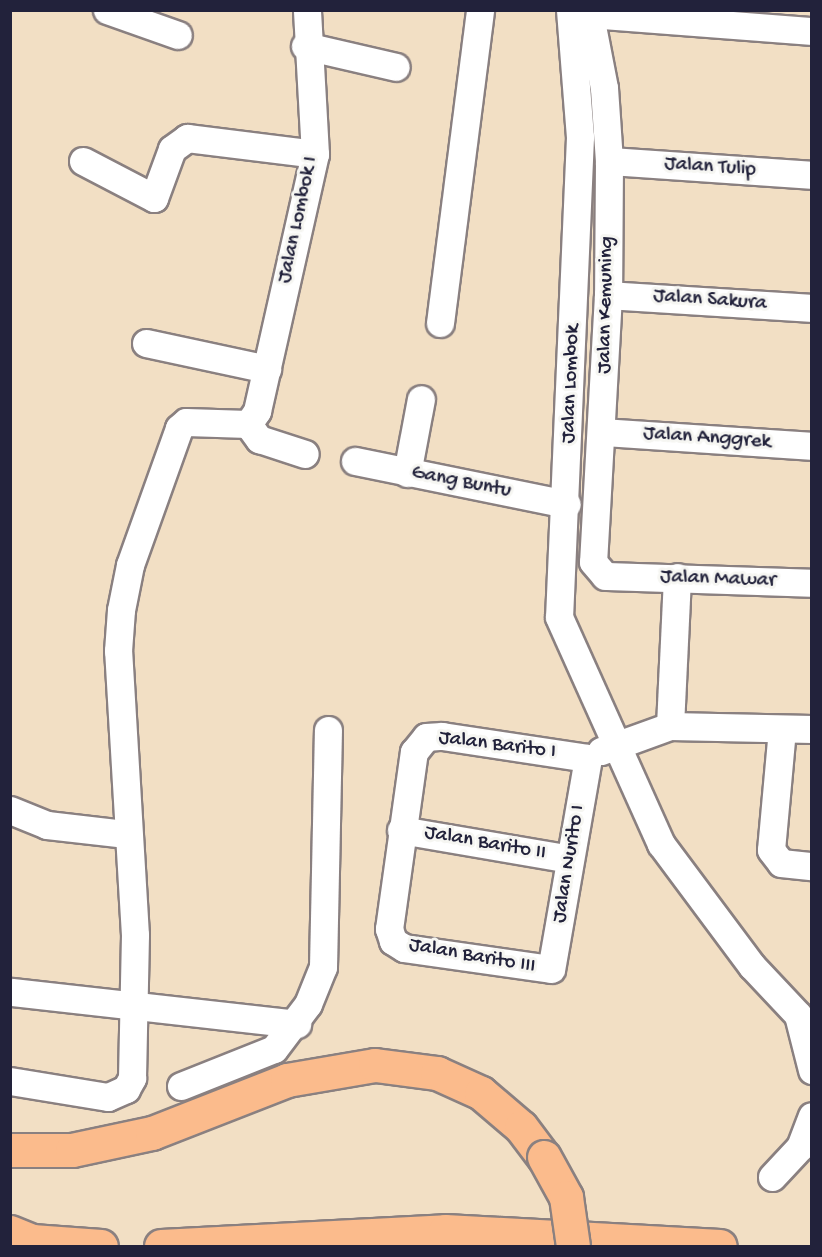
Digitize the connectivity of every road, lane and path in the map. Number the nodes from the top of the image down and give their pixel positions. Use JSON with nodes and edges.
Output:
{"nodes":[{"id":1,"x":107,"y":10,"type":"edge"},
{"id":2,"x":307,"y":10,"type":"edge"},
{"id":3,"x":480,"y":10,"type":"edge"},
{"id":4,"x":583,"y":12,"type":"edge"},
{"id":5,"x":812,"y":31,"type":"edge"},
{"id":6,"x":178,"y":35,"type":"dead end"},
{"id":7,"x":305,"y":46,"type":"junction"},
{"id":8,"x":396,"y":67,"type":"dead end"},
{"id":9,"x":315,"y":154,"type":"junction"},
{"id":10,"x":83,"y":161,"type":"dead end"},
{"id":11,"x":609,"y":161,"type":"junction"},
{"id":12,"x":812,"y":176,"type":"edge"},
{"id":13,"x":608,"y":295,"type":"junction"},
{"id":14,"x":812,"y":308,"type":"edge"},
{"id":15,"x":440,"y":323,"type":"dead end"},
{"id":16,"x":146,"y":343,"type":"dead end"},
{"id":17,"x":267,"y":369,"type":"junction"},
{"id":18,"x":421,"y":399,"type":"dead end"},
{"id":19,"x":248,"y":424,"type":"junction"},
{"id":20,"x":603,"y":432,"type":"junction"},
{"id":21,"x":812,"y":446,"type":"edge"},
{"id":22,"x":305,"y":454,"type":"dead end"},
{"id":23,"x":355,"y":461,"type":"dead end"},
{"id":24,"x":407,"y":472,"type":"junction"},
{"id":25,"x":567,"y":504,"type":"junction"},
{"id":26,"x":624,"y":576,"type":"joint"},
{"id":27,"x":677,"y":577,"type":"junction"},
{"id":28,"x":812,"y":583,"type":"edge"},
{"id":29,"x":670,"y":726,"type":"junction"},
{"id":30,"x":782,"y":729,"type":"junction"},
{"id":31,"x":812,"y":729,"type":"edge"},
{"id":32,"x":328,"y":730,"type":"dead end"},
{"id":33,"x":618,"y":744,"type":"junction"},
{"id":34,"x":588,"y":758,"type":"junction"},
{"id":35,"x":10,"y":810,"type":"edge"},
{"id":36,"x":401,"y":830,"type":"junction"},
{"id":37,"x":126,"y":834,"type":"junction"},
{"id":38,"x":570,"y":859,"type":"junction"},
{"id":39,"x":812,"y":866,"type":"edge"},
{"id":40,"x":551,"y":969,"type":"joint"},
{"id":41,"x":12,"y":992,"type":"edge"},
{"id":42,"x":136,"y":1009,"type":"junction"},
{"id":43,"x":297,"y":1024,"type":"junction"},
{"id":44,"x":812,"y":1070,"type":"edge"},
{"id":45,"x":10,"y":1081,"type":"edge"},
{"id":46,"x":181,"y":1086,"type":"dead end"},
{"id":47,"x":812,"y":1116,"type":"edge"},
{"id":48,"x":10,"y":1150,"type":"edge"},
{"id":49,"x":772,"y":1177,"type":"dead end"},
{"id":50,"x":10,"y":1232,"type":"edge"},
{"id":51,"x":356,"y":1240,"type":"junction"},
{"id":52,"x":101,"y":1246,"type":"edge"},
{"id":53,"x":161,"y":1246,"type":"edge"},
{"id":54,"x":315,"y":1246,"type":"edge"},
{"id":55,"x":573,"y":1246,"type":"edge"},
{"id":56,"x":720,"y":1246,"type":"edge"}],
"edges":[{"from":1,"to":6,"type":"street"},
{"from":2,"to":7,"type":"street","name":"Jalan Lombok I"},
{"from":3,"to":15,"type":"street"},
{"from":4,"to":5,"type":"street"},
{"from":4,"to":11,"type":"street","name":"Jalan Kemuning"},
{"from":4,"to":25,"type":"street","name":"Jalan Lombok"},
{"from":7,"to":8,"type":"street"},
{"from":7,"to":9,"type":"street","name":"Jalan Lombok I"},
{"from":9,"to":10,"type":"street"},
{"from":9,"to":17,"type":"street","name":"Jalan Lombok I"},
{"from":11,"to":12,"type":"street","name":"Jalan Tulip"},
{"from":11,"to":13,"type":"street","name":"Jalan Kemuning"},
{"from":13,"to":14,"type":"street","name":"Jalan Sakura"},
{"from":13,"to":20,"type":"street","name":"Jalan Kemuning"},
{"from":16,"to":17,"type":"street"},
{"from":17,"to":19,"type":"street","name":"Jalan Lombok I"},
{"from":18,"to":24,"type":"street"},
{"from":19,"to":22,"type":"street"},
{"from":19,"to":37,"type":"street"},
{"from":20,"to":21,"type":"street","name":"Jalan Anggrek"},
{"from":20,"to":26,"type":"street","name":"Jalan Kemuning"},
{"from":23,"to":24,"type":"street","name":"Gang Buntu"},
{"from":24,"to":25,"type":"street","name":"Gang Buntu"},
{"from":25,"to":33,"type":"street","name":"Jalan Lombok"},
{"from":26,"to":27,"type":"street","name":"Jalan Mawar"},
{"from":27,"to":28,"type":"street","name":"Jalan Mawar"},
{"from":27,"to":29,"type":"street"},
{"from":29,"to":30,"type":"street"},
{"from":29,"to":33,"type":"street"},
{"from":30,"to":31,"type":"street"},
{"from":30,"to":39,"type":"street"},
{"from":32,"to":43,"type":"street"},
{"from":33,"to":34,"type":"street"},
{"from":33,"to":44,"type":"street","name":"Jalan Lombok"},
{"from":34,"to":36,"type":"street","name":"Jalan Barito I"},
{"from":34,"to":38,"type":"street","name":"Jalan Nurito I"},
{"from":35,"to":37,"type":"street"},
{"from":36,"to":38,"type":"street","name":"Jalan Barito II"},
{"from":36,"to":40,"type":"street","name":"Jalan Barito III"},
{"from":37,"to":42,"type":"street"},
{"from":38,"to":40,"type":"street","name":"Jalan Nurito I"},
{"from":41,"to":42,"type":"street"},
{"from":42,"to":43,"type":"street"},
{"from":42,"to":45,"type":"street"},
{"from":43,"to":46,"type":"street"},
{"from":47,"to":49,"type":"street"},
{"from":48,"to":55,"type":"highway","bridge":true},
{"from":50,"to":52,"type":"highway"},
{"from":51,"to":53,"type":"highway"},
{"from":51,"to":54,"type":"highway"},
{"from":51,"to":56,"type":"highway"}]}
